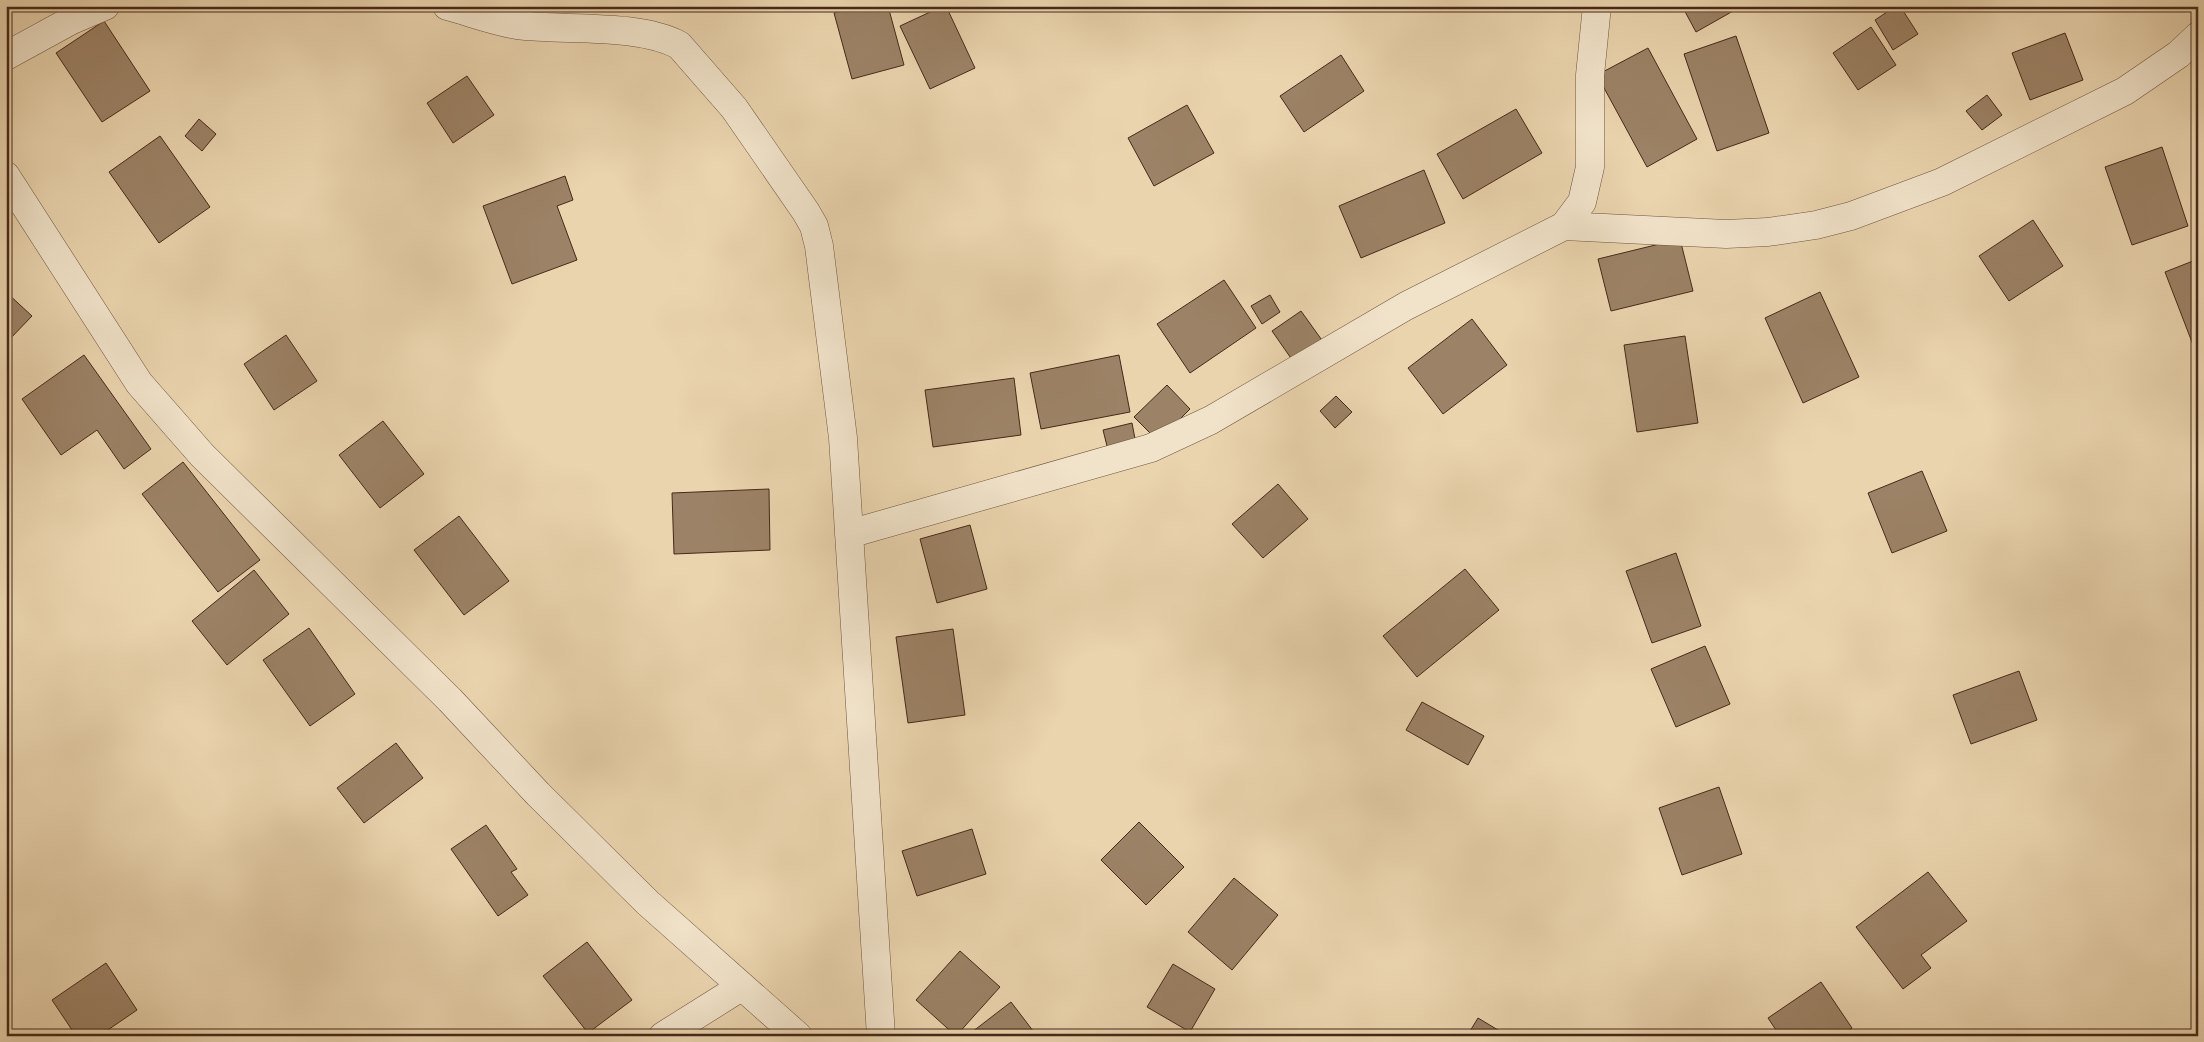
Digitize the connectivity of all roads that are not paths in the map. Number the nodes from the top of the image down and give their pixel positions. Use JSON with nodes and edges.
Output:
{"nodes":[{"id":1,"x":105,"y":6,"type":"edge"},
{"id":2,"x":447,"y":6,"type":"edge"},
{"id":3,"x":1597,"y":6,"type":"edge"},
{"id":4,"x":2198,"y":36,"type":"edge"},
{"id":5,"x":6,"y":56,"type":"edge"},
{"id":6,"x":6,"y":176,"type":"edge"},
{"id":7,"x":1564,"y":226,"type":"junction"},
{"id":8,"x":849,"y":534,"type":"junction"},
{"id":9,"x":741,"y":987,"type":"junction"},
{"id":10,"x":663,"y":1036,"type":"edge"},
{"id":11,"x":798,"y":1036,"type":"edge"},
{"id":12,"x":881,"y":1036,"type":"edge"}],
"edges":[{"from":1,"to":5,"type":"street"},
{"from":2,"to":8,"type":"street"},
{"from":3,"to":7,"type":"street"},
{"from":4,"to":7,"type":"street"},
{"from":6,"to":9,"type":"street"},
{"from":7,"to":8,"type":"street"},
{"from":8,"to":12,"type":"street"},
{"from":9,"to":10,"type":"street"},
{"from":9,"to":11,"type":"street"}]}
